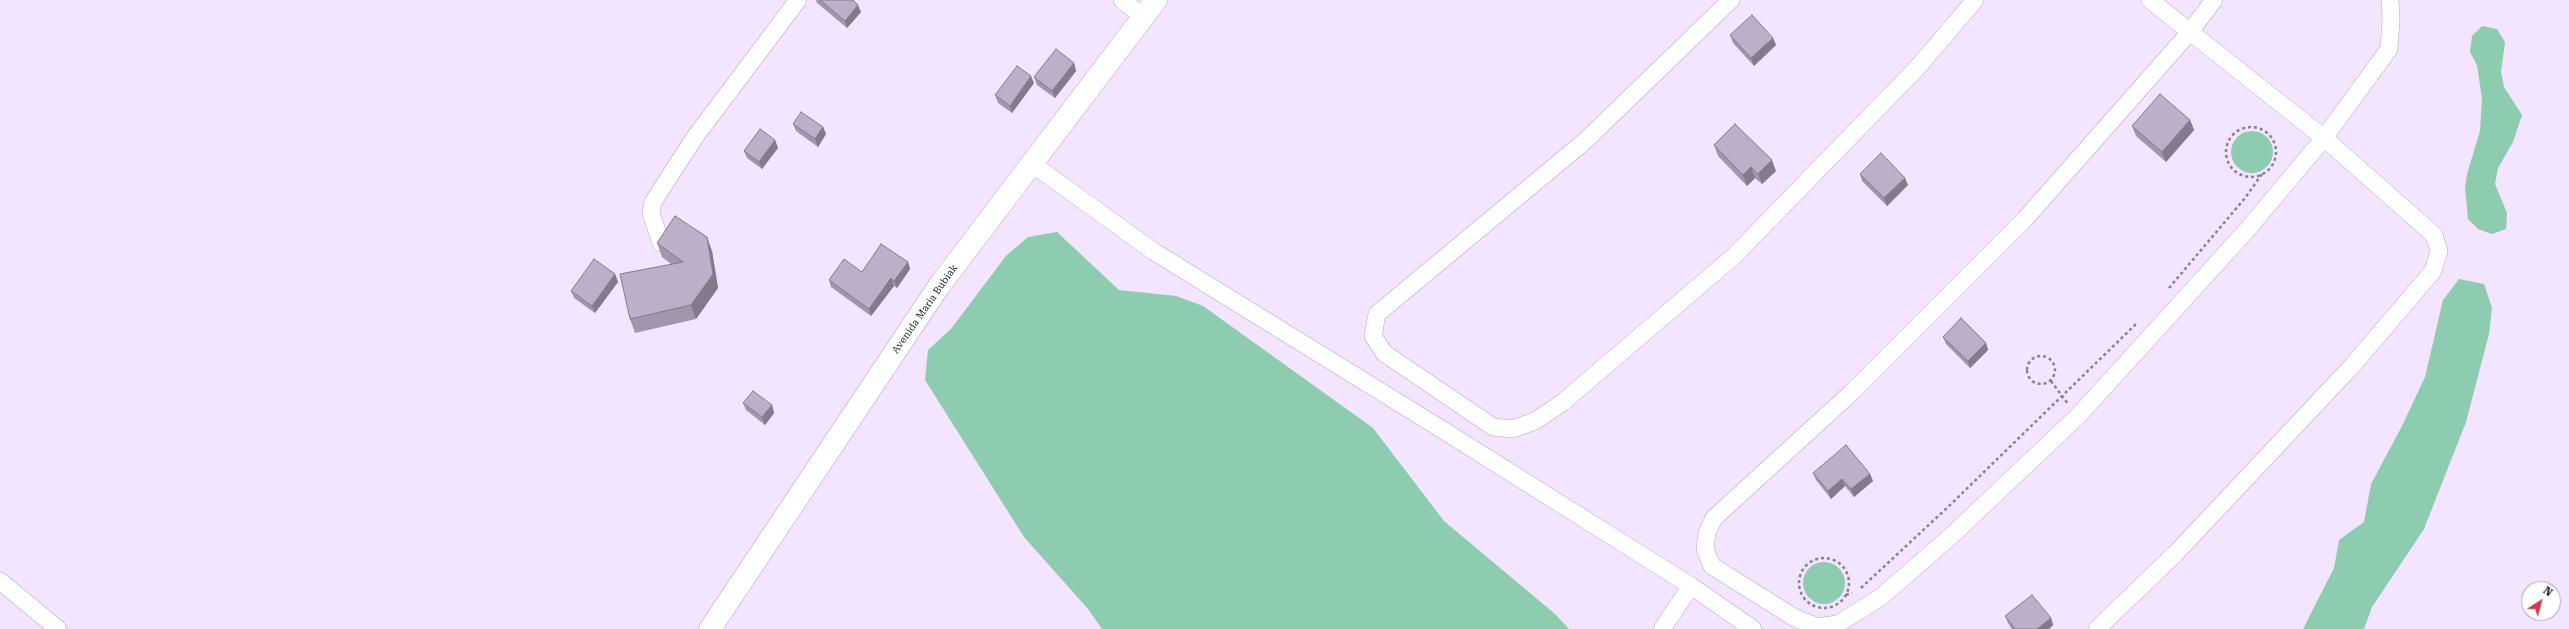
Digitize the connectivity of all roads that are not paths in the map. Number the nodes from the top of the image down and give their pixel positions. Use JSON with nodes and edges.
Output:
{"nodes":[{"id":1,"x":798,"y":0,"type":"edge"},
{"id":2,"x":1122,"y":0,"type":"edge"},
{"id":3,"x":1732,"y":0,"type":"edge"},
{"id":4,"x":1975,"y":0,"type":"edge"},
{"id":5,"x":2150,"y":0,"type":"edge"},
{"id":6,"x":2214,"y":0,"type":"edge"},
{"id":7,"x":2390,"y":0,"type":"edge"},
{"id":8,"x":1150,"y":8,"type":"edge"},
{"id":9,"x":2190,"y":32,"type":"junction"},
{"id":10,"x":2324,"y":138,"type":"junction"},
{"id":11,"x":1031,"y":163,"type":"junction"},
{"id":12,"x":661,"y":243,"type":"edge"},
{"id":13,"x":0,"y":581,"type":"edge"},
{"id":14,"x":1690,"y":586,"type":"junction"},
{"id":15,"x":58,"y":629,"type":"edge"},
{"id":16,"x":710,"y":629,"type":"edge"},
{"id":17,"x":1662,"y":629,"type":"edge"},
{"id":18,"x":1753,"y":629,"type":"edge"},
{"id":19,"x":2097,"y":629,"type":"edge"}],
"edges":[{"from":1,"to":12,"type":"street"},
{"from":2,"to":8,"type":"street"},
{"from":3,"to":4,"type":"street"},
{"from":5,"to":9,"type":"street"},
{"from":6,"to":9,"type":"street"},
{"from":7,"to":10,"type":"street"},
{"from":8,"to":11,"type":"street","name":"Avenida Maria Bubiak"},
{"from":9,"to":10,"type":"street"},
{"from":9,"to":10,"type":"street"},
{"from":10,"to":19,"type":"street"},
{"from":11,"to":14,"type":"street"},
{"from":11,"to":16,"type":"street","name":"Avenida Maria Bubiak"},
{"from":13,"to":15,"type":"street"},
{"from":14,"to":17,"type":"street"},
{"from":14,"to":18,"type":"street"}]}
